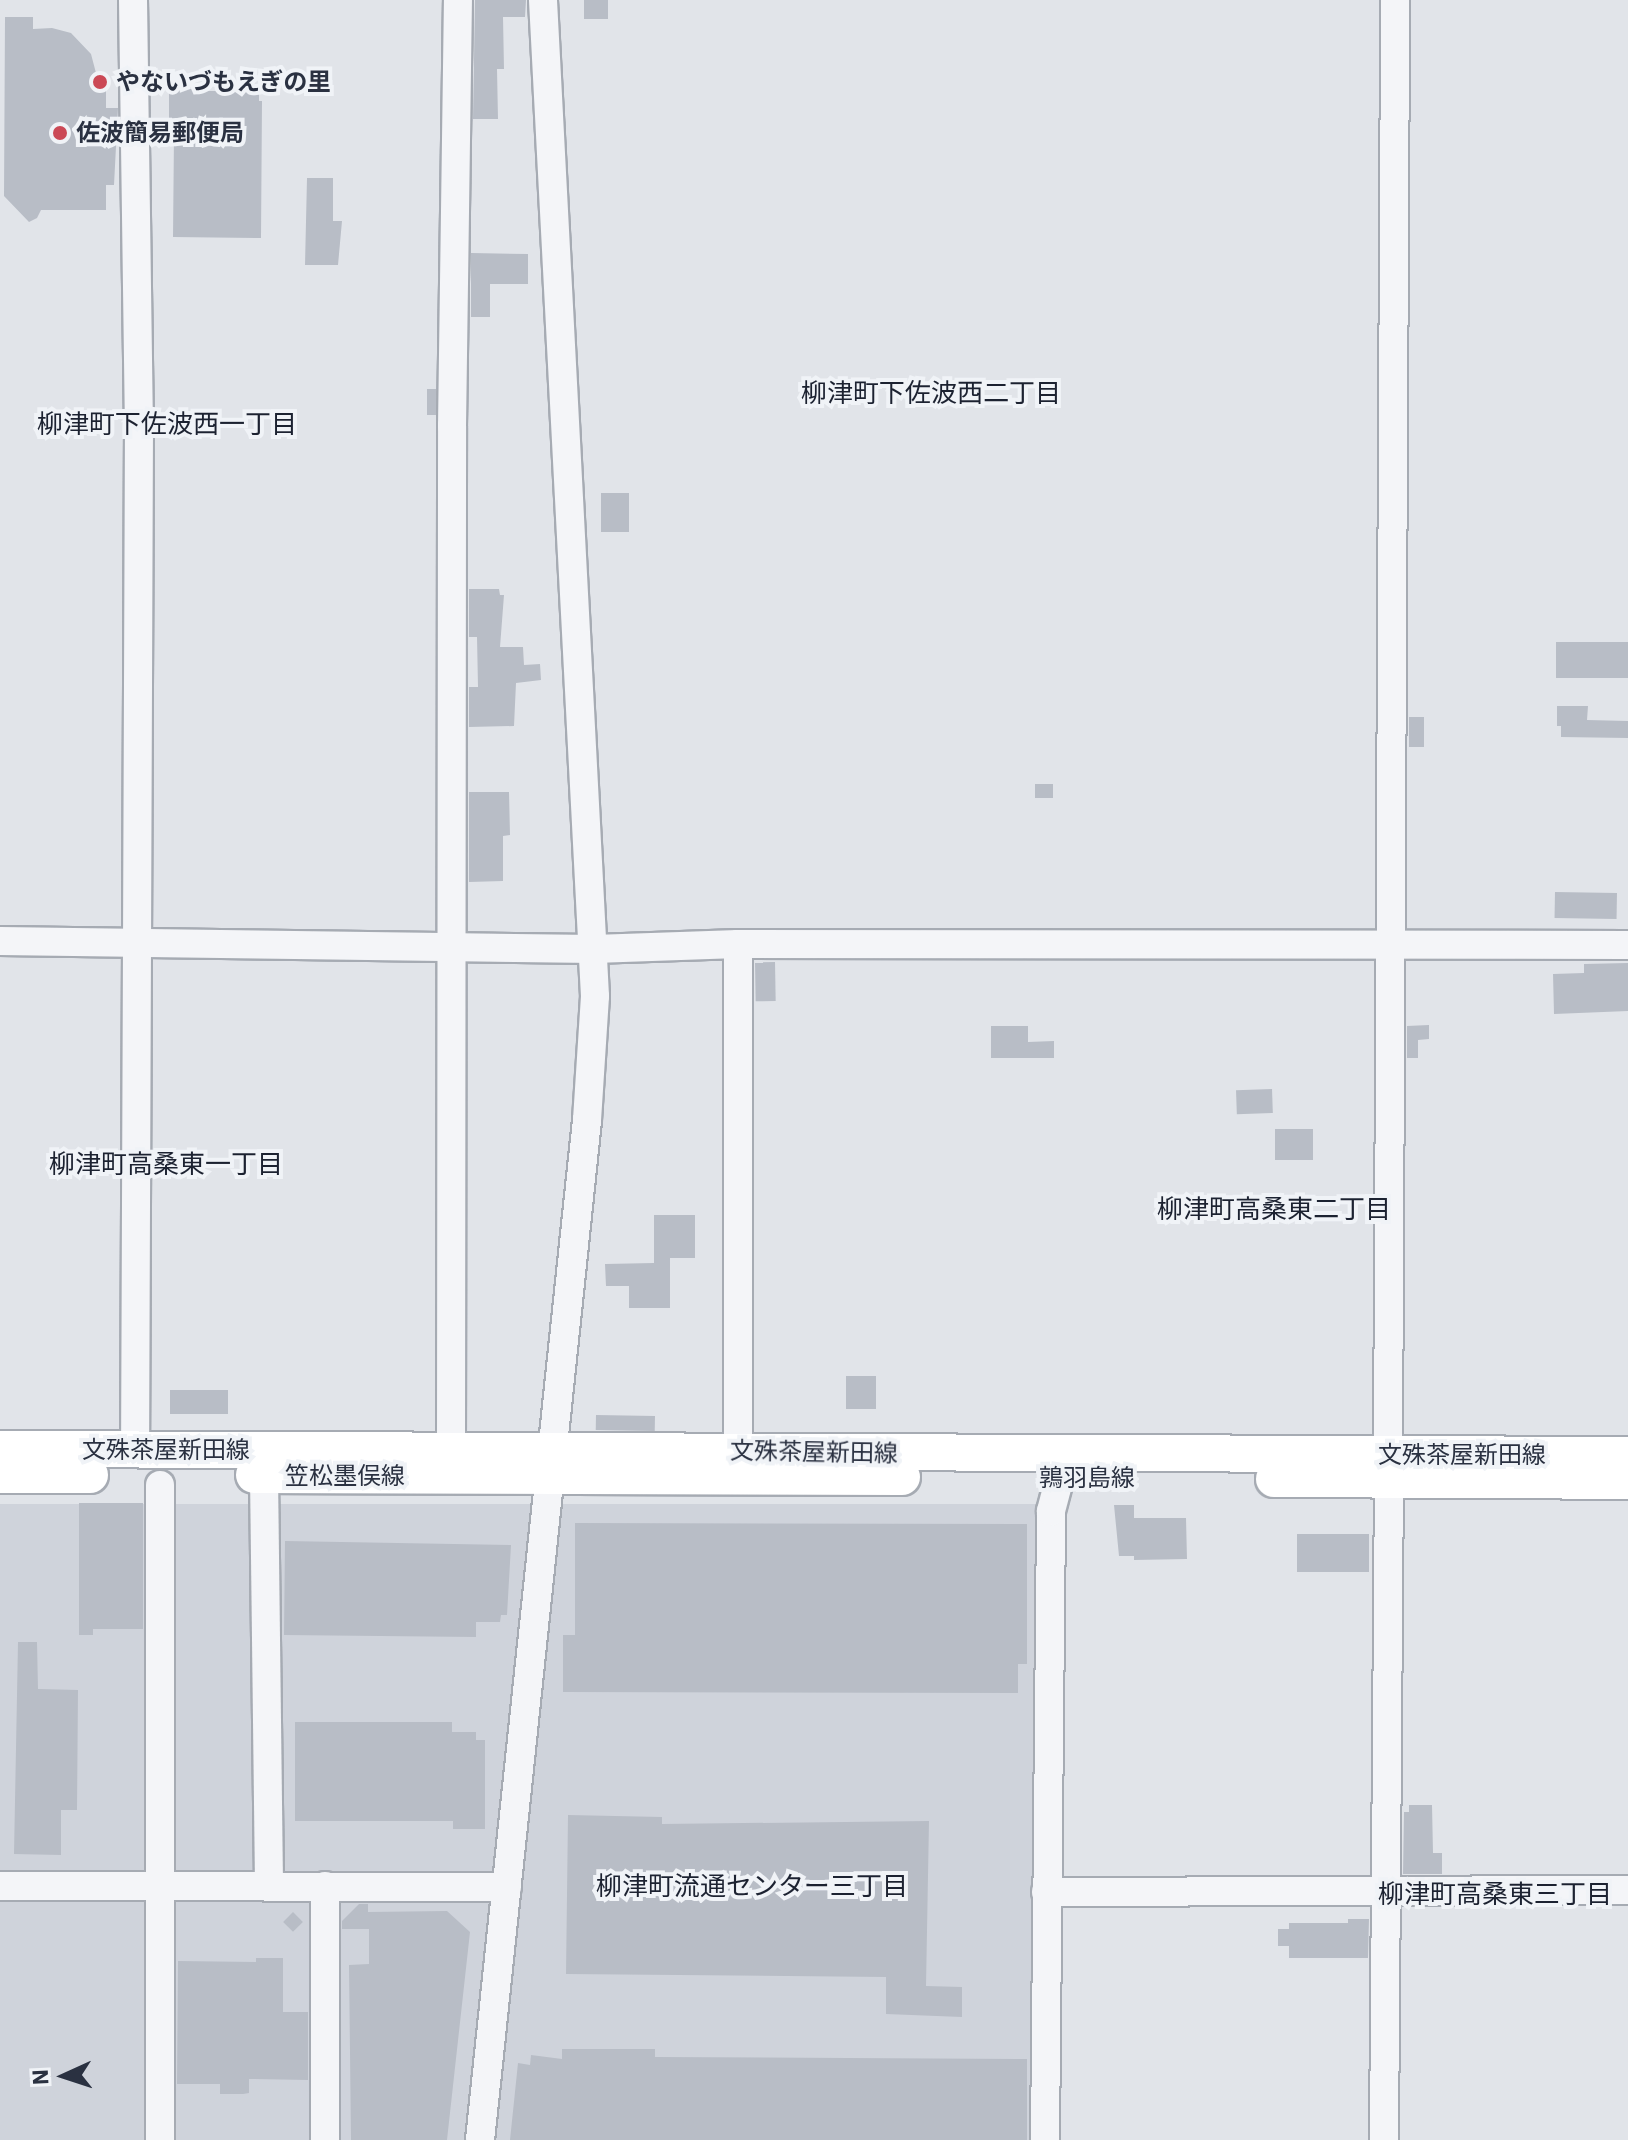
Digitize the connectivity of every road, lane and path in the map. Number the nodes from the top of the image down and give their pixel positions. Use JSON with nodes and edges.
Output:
{"nodes":[{"id":1,"x":133,"y":0,"type":"edge"},
{"id":2,"x":458,"y":0,"type":"edge"},
{"id":3,"x":543,"y":0,"type":"edge"},
{"id":4,"x":1395,"y":0,"type":"edge"},
{"id":5,"x":0,"y":941,"type":"edge"},
{"id":6,"x":137,"y":942,"type":"junction"},
{"id":7,"x":738,"y":944,"type":"junction"},
{"id":8,"x":1390,"y":945,"type":"junction"},
{"id":9,"x":1628,"y":945,"type":"edge"},
{"id":10,"x":452,"y":947,"type":"junction"},
{"id":11,"x":594,"y":949,"type":"junction"},
{"id":12,"x":0,"y":1449,"type":"edge"},
{"id":13,"x":451,"y":1449,"type":"junction"},
{"id":14,"x":135,"y":1451,"type":"junction"},
{"id":15,"x":738,"y":1451,"type":"junction"},
{"id":16,"x":1628,"y":1455,"type":"edge"},
{"id":17,"x":549,"y":1463,"type":"junction"},
{"id":18,"x":1063,"y":1466,"type":"junction"},
{"id":19,"x":1389,"y":1467,"type":"junction"},
{"id":20,"x":0,"y":1475,"type":"edge"},
{"id":21,"x":264,"y":1475,"type":"junction"},
{"id":22,"x":1628,"y":1481,"type":"edge"},
{"id":23,"x":160,"y":1485,"type":"dead end"},
{"id":24,"x":0,"y":1886,"type":"edge"},
{"id":25,"x":160,"y":1886,"type":"junction"},
{"id":26,"x":269,"y":1886,"type":"junction"},
{"id":27,"x":325,"y":1886,"type":"junction"},
{"id":28,"x":507,"y":1887,"type":"junction"},
{"id":29,"x":1385,"y":1890,"type":"junction"},
{"id":30,"x":1628,"y":1890,"type":"edge"},
{"id":31,"x":1046,"y":1892,"type":"junction"},
{"id":32,"x":160,"y":2140,"type":"edge"},
{"id":33,"x":325,"y":2140,"type":"edge"},
{"id":34,"x":480,"y":2140,"type":"edge"},
{"id":35,"x":1045,"y":2140,"type":"edge"},
{"id":36,"x":1384,"y":2140,"type":"edge"}],
"edges":[{"from":1,"to":6,"type":"street"},
{"from":2,"to":10,"type":"street"},
{"from":3,"to":11,"type":"street"},
{"from":4,"to":8,"type":"street"},
{"from":5,"to":6,"type":"street"},
{"from":6,"to":10,"type":"street"},
{"from":6,"to":14,"type":"street"},
{"from":7,"to":8,"type":"street"},
{"from":7,"to":11,"type":"street"},
{"from":7,"to":15,"type":"street"},
{"from":8,"to":9,"type":"street"},
{"from":8,"to":19,"type":"street"},
{"from":10,"to":11,"type":"street"},
{"from":10,"to":13,"type":"street"},
{"from":11,"to":17,"type":"street"},
{"from":12,"to":14,"type":"main road","name":"文殊茶屋新田線"},
{"from":13,"to":14,"type":"main road","name":"文殊茶屋新田線"},
{"from":13,"to":17,"type":"main road","name":"文殊茶屋新田線"},
{"from":15,"to":17,"type":"main road","name":"文殊茶屋新田線"},
{"from":15,"to":18,"type":"main road","name":"文殊茶屋新田線"},
{"from":16,"to":19,"type":"main road","name":"文殊茶屋新田線"},
{"from":17,"to":18,"type":"main road","name":"鶉羽島線"},
{"from":17,"to":21,"type":"main road","name":"笠松墨俣線"},
{"from":17,"to":28,"type":"street"},
{"from":18,"to":19,"type":"main road","name":"鶉羽島線"},
{"from":18,"to":31,"type":"street"},
{"from":19,"to":22,"type":"main road","name":"鶉羽島線"},
{"from":19,"to":29,"type":"street"},
{"from":20,"to":21,"type":"main road","name":"笠松墨俣線"},
{"from":21,"to":26,"type":"street"},
{"from":23,"to":25,"type":"street"},
{"from":24,"to":25,"type":"street"},
{"from":25,"to":26,"type":"street"},
{"from":25,"to":32,"type":"street"},
{"from":26,"to":27,"type":"street"},
{"from":27,"to":28,"type":"street"},
{"from":27,"to":33,"type":"street"},
{"from":28,"to":34,"type":"street"},
{"from":29,"to":30,"type":"street"},
{"from":29,"to":31,"type":"street"},
{"from":29,"to":36,"type":"street"},
{"from":31,"to":35,"type":"street"}]}
